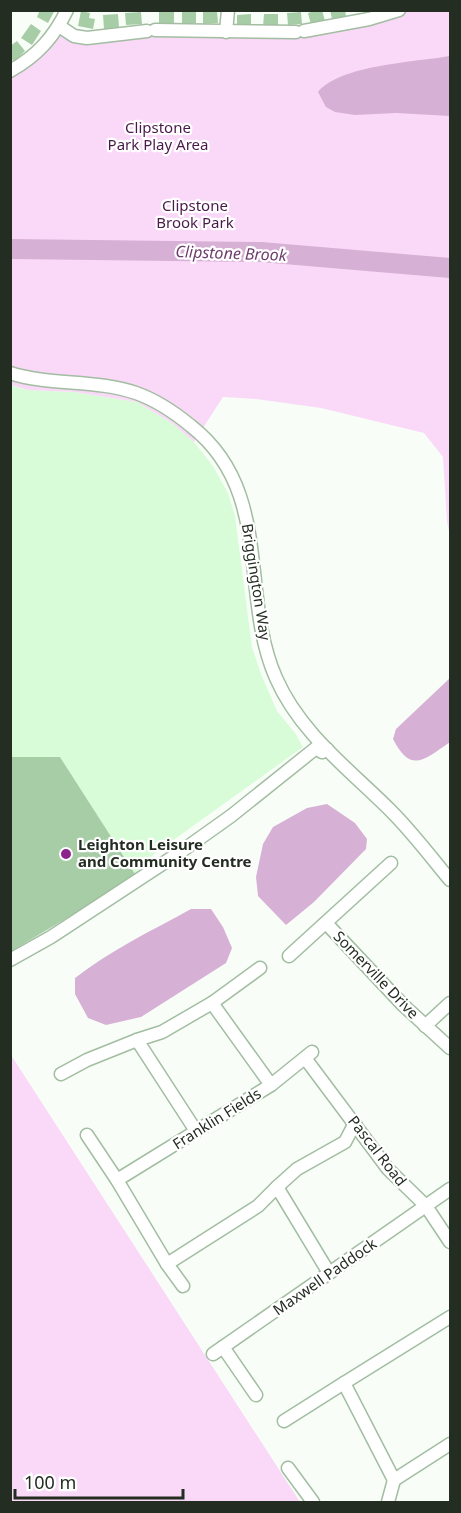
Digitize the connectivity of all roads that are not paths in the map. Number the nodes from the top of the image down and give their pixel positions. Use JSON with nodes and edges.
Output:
{"nodes":[{"id":1,"x":67,"y":10,"type":"edge"},
{"id":2,"x":228,"y":10,"type":"edge"},
{"id":3,"x":399,"y":10,"type":"edge"},
{"id":4,"x":379,"y":14,"type":"edge"},
{"id":5,"x":59,"y":26,"type":"junction"},
{"id":6,"x":226,"y":32,"type":"junction"},
{"id":7,"x":10,"y":71,"type":"edge"},
{"id":8,"x":10,"y":374,"type":"edge"},
{"id":9,"x":327,"y":749,"type":"junction"},
{"id":10,"x":390,"y":863,"type":"dead end"},
{"id":11,"x":450,"y":880,"type":"edge"},
{"id":12,"x":326,"y":923,"type":"junction"},
{"id":13,"x":290,"y":956,"type":"dead end"},
{"id":14,"x":10,"y":960,"type":"edge"},
{"id":15,"x":260,"y":968,"type":"dead end"},
{"id":16,"x":212,"y":1004,"type":"junction"},
{"id":17,"x":450,"y":1004,"type":"edge"},
{"id":18,"x":425,"y":1026,"type":"junction"},
{"id":19,"x":137,"y":1040,"type":"junction"},
{"id":20,"x":450,"y":1048,"type":"edge"},
{"id":21,"x":309,"y":1055,"type":"joint"},
{"id":22,"x":61,"y":1074,"type":"dead end"},
{"id":23,"x":272,"y":1085,"type":"junction"},
{"id":24,"x":355,"y":1123,"type":"junction"},
{"id":25,"x":196,"y":1131,"type":"junction"},
{"id":26,"x":87,"y":1135,"type":"dead end"},
{"id":27,"x":117,"y":1180,"type":"junction"},
{"id":28,"x":277,"y":1187,"type":"junction"},
{"id":29,"x":450,"y":1189,"type":"edge"},
{"id":30,"x":426,"y":1206,"type":"junction"},
{"id":31,"x":450,"y":1242,"type":"edge"},
{"id":32,"x":167,"y":1264,"type":"junction"},
{"id":33,"x":329,"y":1273,"type":"junction"},
{"id":34,"x":183,"y":1286,"type":"dead end"},
{"id":35,"x":450,"y":1317,"type":"edge"},
{"id":36,"x":344,"y":1383,"type":"junction"},
{"id":37,"x":256,"y":1395,"type":"dead end"},
{"id":38,"x":284,"y":1421,"type":"dead end"},
{"id":39,"x":450,"y":1444,"type":"edge"},
{"id":40,"x":288,"y":1468,"type":"dead end"},
{"id":41,"x":394,"y":1480,"type":"junction"},
{"id":42,"x":313,"y":1503,"type":"edge"},
{"id":43,"x":388,"y":1503,"type":"edge"}],
"edges":[{"from":1,"to":5,"type":"street"},
{"from":2,"to":6,"type":"street"},
{"from":3,"to":4,"type":"street"},
{"from":4,"to":6,"type":"street"},
{"from":5,"to":6,"type":"street"},
{"from":5,"to":7,"type":"street"},
{"from":8,"to":9,"type":"street","name":"Briggington Way"},
{"from":9,"to":11,"type":"street","name":"Briggington Way"},
{"from":9,"to":14,"type":"street"},
{"from":10,"to":12,"type":"street","name":"Somerville Drive"},
{"from":12,"to":13,"type":"street","name":"Somerville Drive"},
{"from":12,"to":18,"type":"street","name":"Somerville Drive"},
{"from":15,"to":16,"type":"street"},
{"from":16,"to":19,"type":"street"},
{"from":16,"to":23,"type":"street"},
{"from":17,"to":18,"type":"street","name":"Somerville Drive"},
{"from":18,"to":20,"type":"street","name":"Somerville Drive"},
{"from":19,"to":22,"type":"street"},
{"from":19,"to":25,"type":"street"},
{"from":21,"to":23,"type":"street","name":"Franklin Fields"},
{"from":21,"to":24,"type":"street","name":"Pascal Road"},
{"from":23,"to":25,"type":"street","name":"Franklin Fields"},
{"from":24,"to":28,"type":"street"},
{"from":24,"to":30,"type":"street","name":"Pascal Road"},
{"from":25,"to":27,"type":"street","name":"Franklin Fields"},
{"from":26,"to":27,"type":"street"},
{"from":27,"to":32,"type":"street"},
{"from":28,"to":32,"type":"street"},
{"from":28,"to":33,"type":"street"},
{"from":29,"to":30,"type":"street","name":"Maxwell Paddock"},
{"from":30,"to":31,"type":"street","name":"Pascal Road"},
{"from":30,"to":33,"type":"street","name":"Maxwell Paddock"},
{"from":32,"to":34,"type":"street"},
{"from":33,"to":37,"type":"street","name":"Maxwell Paddock"},
{"from":35,"to":36,"type":"street"},
{"from":36,"to":38,"type":"street"},
{"from":36,"to":41,"type":"street"},
{"from":39,"to":41,"type":"street"},
{"from":40,"to":42,"type":"street"},
{"from":41,"to":43,"type":"street"}]}
